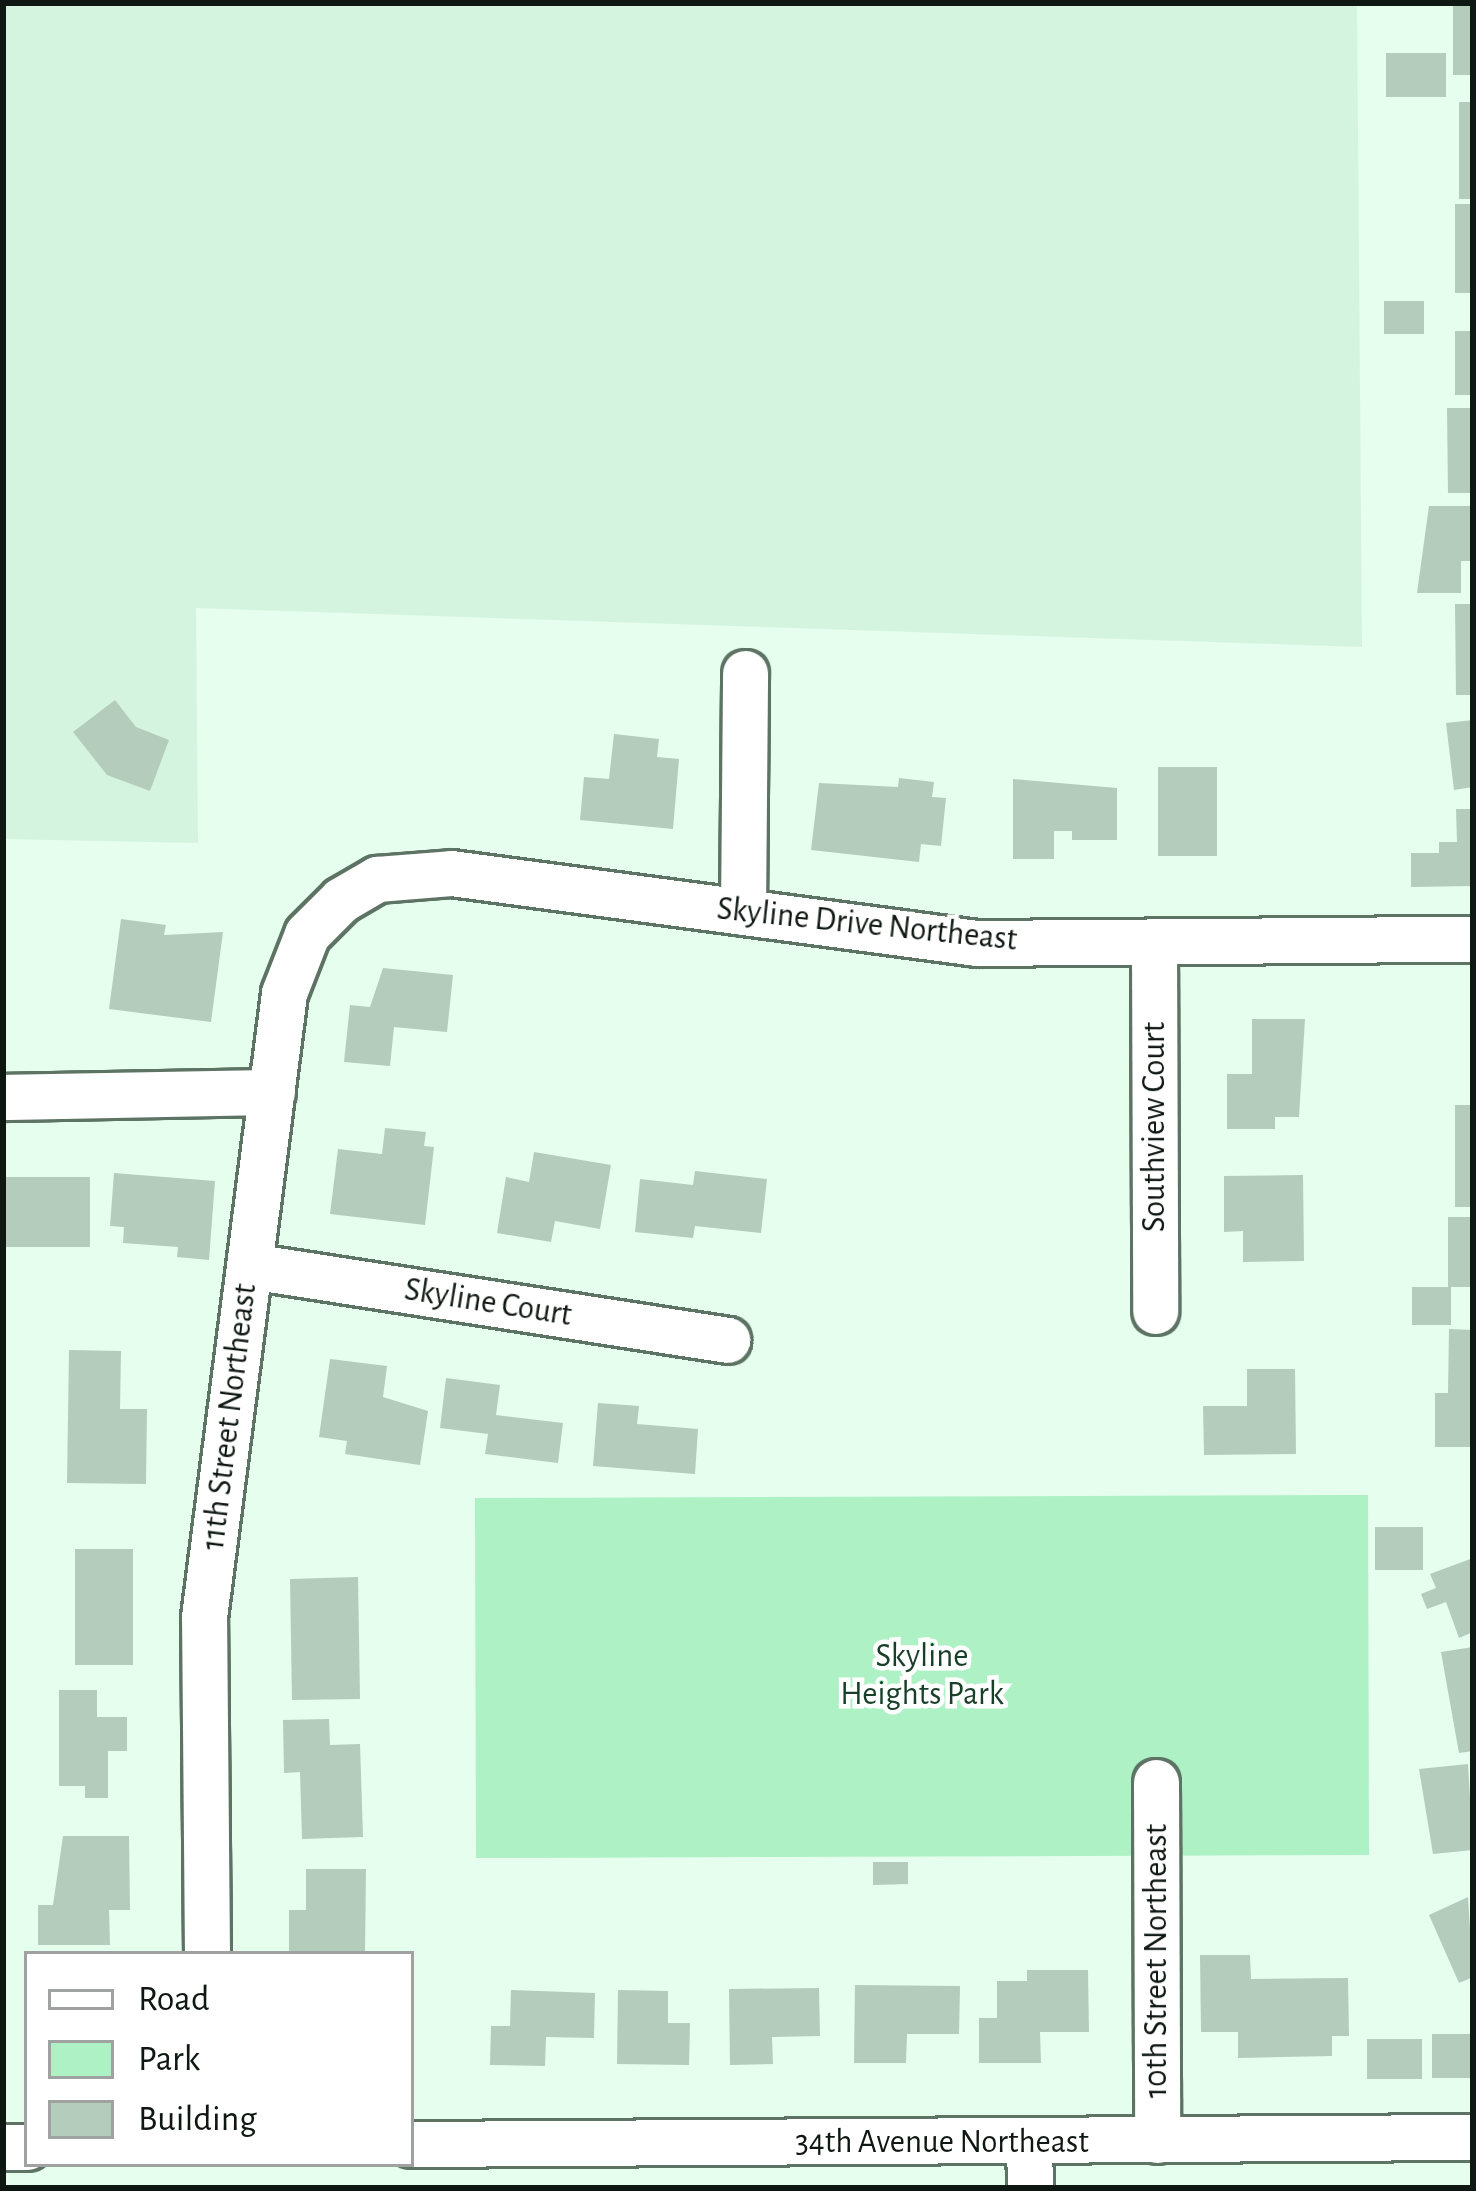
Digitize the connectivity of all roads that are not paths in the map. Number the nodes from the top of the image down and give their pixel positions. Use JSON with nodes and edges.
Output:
{"nodes":[{"id":1,"x":745,"y":673,"type":"dead end"},
{"id":2,"x":341,"y":900,"type":"joint"},
{"id":3,"x":743,"y":913,"type":"junction"},
{"id":4,"x":1473,"y":939,"type":"edge"},
{"id":5,"x":1154,"y":944,"type":"junction"},
{"id":6,"x":272,"y":1091,"type":"junction"},
{"id":7,"x":3,"y":1097,"type":"edge"},
{"id":8,"x":250,"y":1266,"type":"junction"},
{"id":9,"x":1155,"y":1311,"type":"dead end"},
{"id":10,"x":727,"y":1340,"type":"dead end"},
{"id":11,"x":1156,"y":1782,"type":"dead end"},
{"id":12,"x":207,"y":1951,"type":"edge"},
{"id":13,"x":1473,"y":2137,"type":"edge"},
{"id":14,"x":1157,"y":2140,"type":"junction"},
{"id":15,"x":414,"y":2144,"type":"edge"},
{"id":16,"x":1030,"y":2166,"type":"edge"}],
"edges":[{"from":1,"to":3,"type":"street"},
{"from":2,"to":3,"type":"street","name":"Skyline Drive Northeast"},
{"from":2,"to":6,"type":"street","name":"11th Street Northeast"},
{"from":3,"to":5,"type":"street","name":"Skyline Drive Northeast"},
{"from":4,"to":5,"type":"street","name":"Skyline Drive Northeast"},
{"from":5,"to":9,"type":"street","name":"Southview Court"},
{"from":6,"to":7,"type":"street"},
{"from":6,"to":8,"type":"street","name":"11th Street Northeast"},
{"from":8,"to":10,"type":"street","name":"Skyline Court"},
{"from":8,"to":12,"type":"street","name":"11th Street Northeast"},
{"from":11,"to":14,"type":"street","name":"10th Street Northeast"},
{"from":13,"to":14,"type":"street","name":"34th Avenue Northeast"},
{"from":14,"to":16,"type":"street","name":"34th Avenue Northeast"},
{"from":15,"to":16,"type":"street","name":"34th Avenue Northeast"}]}
